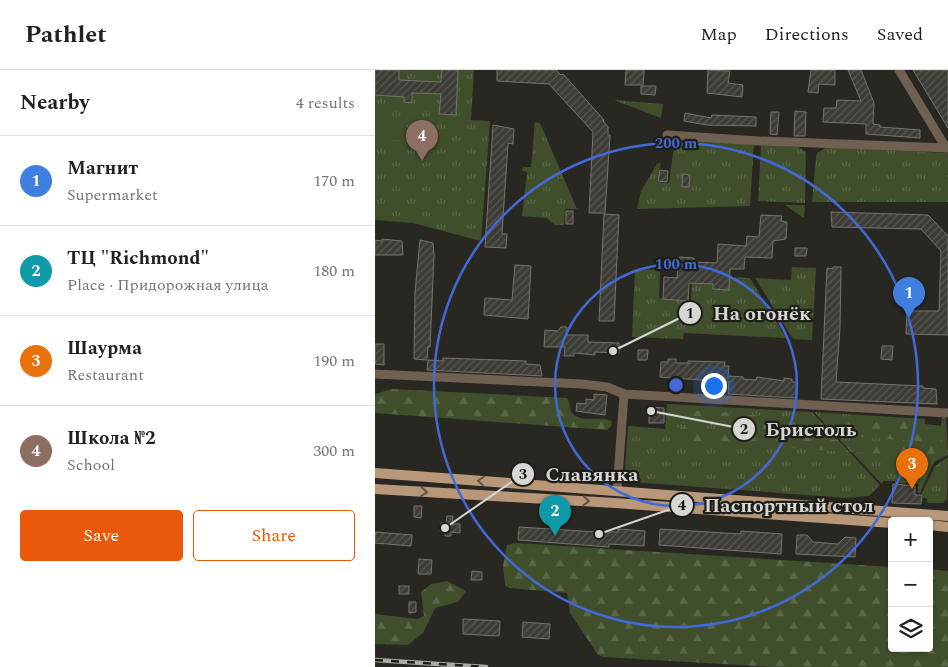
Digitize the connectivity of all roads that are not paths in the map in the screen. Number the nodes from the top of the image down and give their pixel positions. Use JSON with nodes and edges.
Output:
{"nodes":[{"id":1,"x":899,"y":70,"type":"edge"},
{"id":2,"x":667,"y":135,"type":"dead end"},
{"id":3,"x":947,"y":148,"type":"edge"},
{"id":4,"x":375,"y":374,"type":"edge"},
{"id":5,"x":624,"y":394,"type":"junction"},
{"id":6,"x":948,"y":413,"type":"edge"},
{"id":7,"x":375,"y":473,"type":"edge"},
{"id":8,"x":375,"y":489,"type":"edge"},
{"id":9,"x":617,"y":491,"type":"junction"},
{"id":10,"x":948,"y":516,"type":"edge"},
{"id":11,"x":888,"y":523,"type":"edge"},
{"id":12,"x":933,"y":526,"type":"edge"},
{"id":13,"x":948,"y":526,"type":"edge"}],
"edges":[{"from":1,"to":3,"type":"street"},
{"from":2,"to":3,"type":"street"},
{"from":4,"to":5,"type":"street"},
{"from":5,"to":6,"type":"street"},
{"from":5,"to":9,"type":"street"},
{"from":9,"to":7,"type":"main road","one_way":true},
{"from":8,"to":11,"type":"main road","one_way":true},
{"from":9,"to":10,"type":"main road"},
{"from":12,"to":13,"type":"main road"}]}
